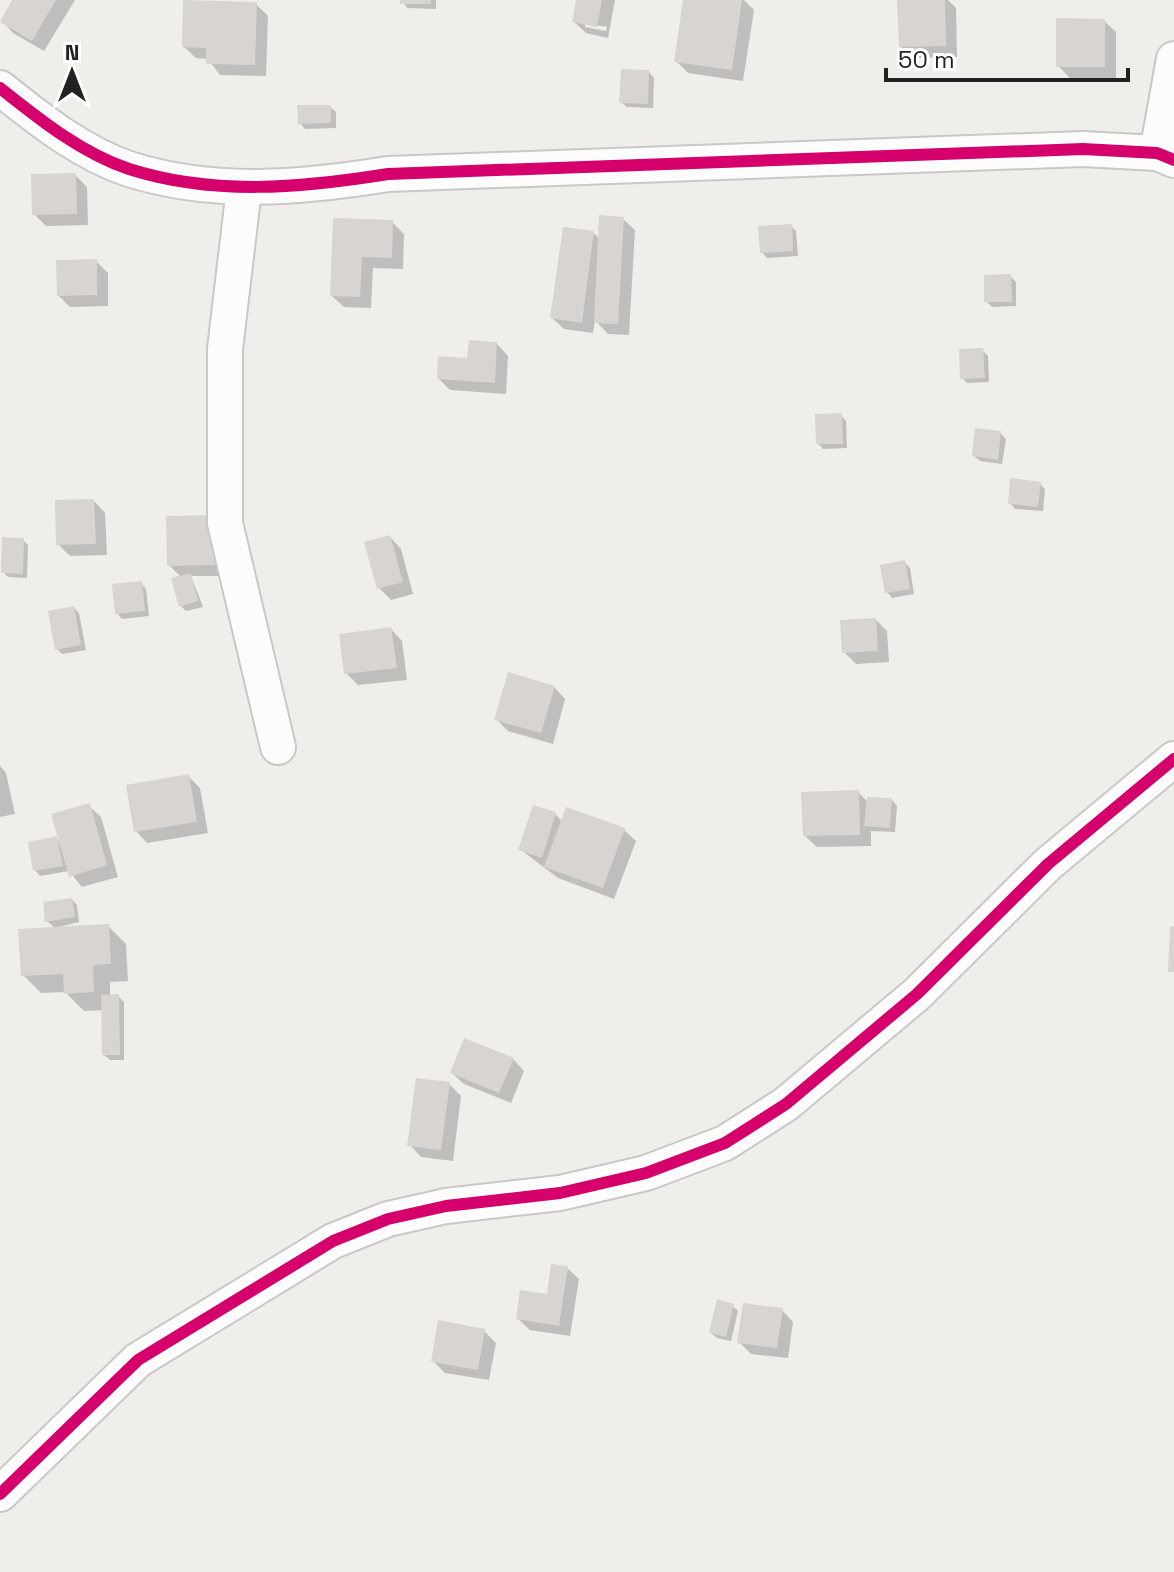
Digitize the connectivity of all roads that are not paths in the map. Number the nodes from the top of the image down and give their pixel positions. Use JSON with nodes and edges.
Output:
{"nodes":[{"id":1,"x":1174,"y":59,"type":"edge"},
{"id":2,"x":0,"y":88,"type":"edge"},
{"id":3,"x":1166,"y":156,"type":"edge"},
{"id":4,"x":244,"y":189,"type":"junction"},
{"id":5,"x":278,"y":747,"type":"dead end"},
{"id":6,"x":1174,"y":759,"type":"edge"},
{"id":7,"x":0,"y":1494,"type":"edge"}],
"edges":[{"from":1,"to":3,"type":"street"},
{"from":2,"to":4,"type":"street"},
{"from":3,"to":4,"type":"street"},
{"from":4,"to":5,"type":"street"},
{"from":6,"to":7,"type":"street"}]}
